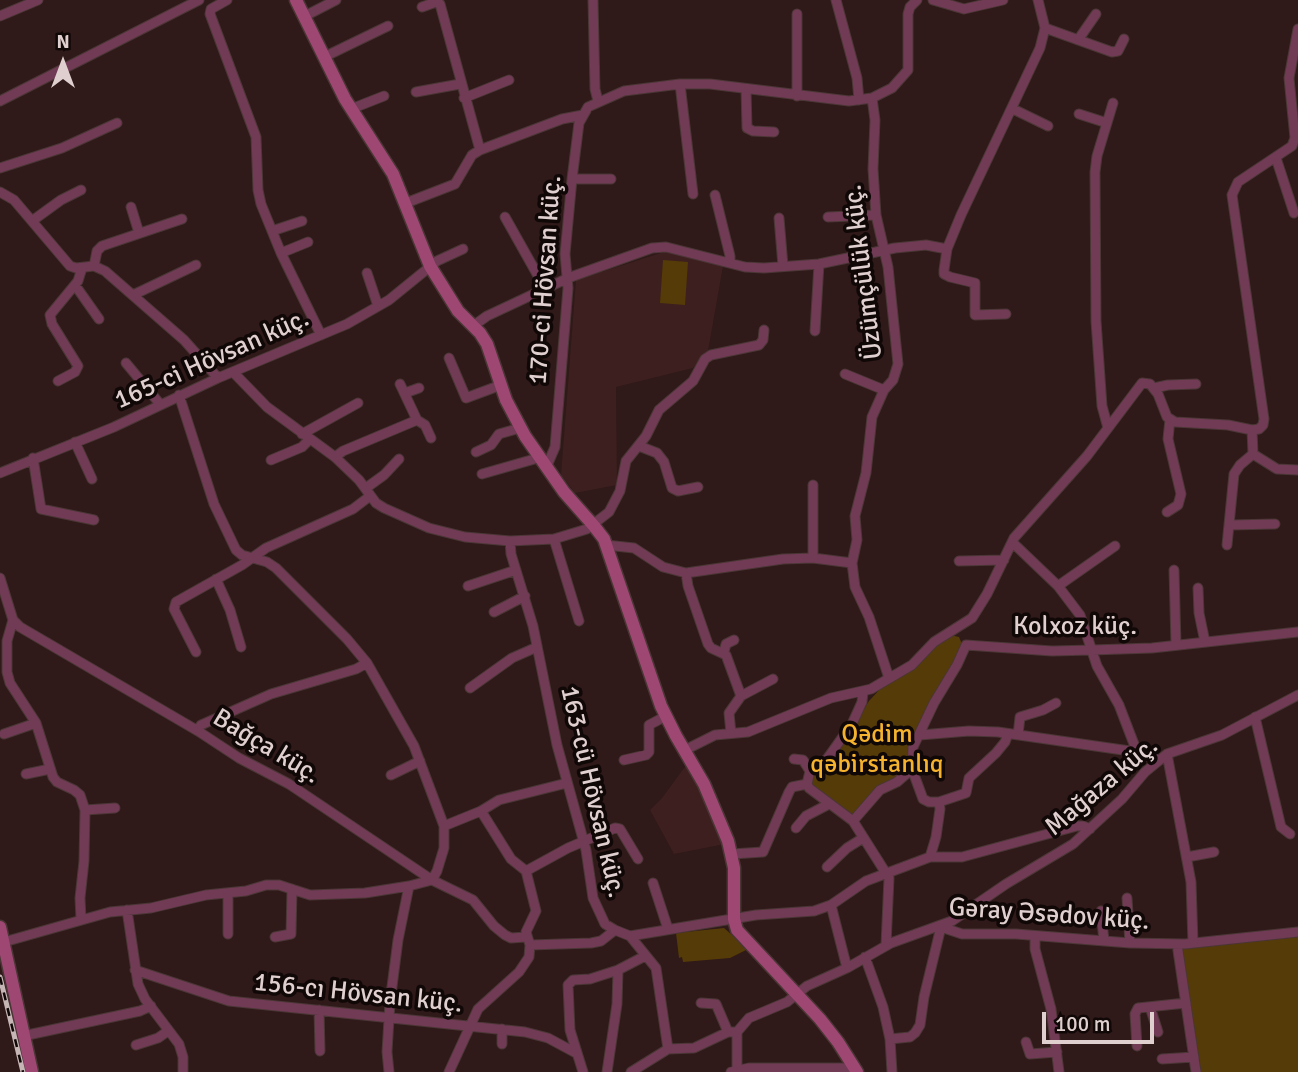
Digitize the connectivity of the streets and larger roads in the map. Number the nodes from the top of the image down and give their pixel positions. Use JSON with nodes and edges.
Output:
{"nodes":[{"id":1,"x":10,"y":0,"type":"edge"},
{"id":2,"x":38,"y":0,"type":"edge"},
{"id":3,"x":199,"y":0,"type":"edge"},
{"id":4,"x":227,"y":0,"type":"edge"},
{"id":5,"x":296,"y":0,"type":"edge"},
{"id":6,"x":336,"y":0,"type":"edge"},
{"id":7,"x":593,"y":0,"type":"edge"},
{"id":8,"x":836,"y":0,"type":"edge"},
{"id":9,"x":916,"y":0,"type":"edge"},
{"id":10,"x":1003,"y":0,"type":"edge"},
{"id":11,"x":1038,"y":0,"type":"edge"},
{"id":12,"x":937,"y":1,"type":"edge"},
{"id":13,"x":422,"y":7,"type":"dead end"},
{"id":14,"x":14,"y":10,"type":"junction"},
{"id":15,"x":797,"y":14,"type":"dead end"},
{"id":16,"x":1096,"y":14,"type":"dead end"},
{"id":17,"x":0,"y":16,"type":"edge"},
{"id":18,"x":305,"y":16,"type":"junction"},
{"id":19,"x":388,"y":26,"type":"dead end"},
{"id":20,"x":1045,"y":28,"type":"junction"},
{"id":21,"x":1298,"y":29,"type":"edge"},
{"id":22,"x":1124,"y":39,"type":"dead end"},
{"id":23,"x":1078,"y":40,"type":"junction"},
{"id":24,"x":1296,"y":45,"type":"edge"},
{"id":25,"x":324,"y":57,"type":"junction"},
{"id":26,"x":509,"y":80,"type":"dead end"},
{"id":27,"x":460,"y":84,"type":"junction"},
{"id":28,"x":680,"y":84,"type":"junction"},
{"id":29,"x":746,"y":89,"type":"junction"},
{"id":30,"x":416,"y":92,"type":"dead end"},
{"id":31,"x":384,"y":96,"type":"dead end"},
{"id":32,"x":797,"y":96,"type":"junction"},
{"id":33,"x":464,"y":98,"type":"junction"},
{"id":34,"x":872,"y":98,"type":"junction"},
{"id":35,"x":859,"y":100,"type":"junction"},
{"id":36,"x":0,"y":101,"type":"edge"},
{"id":37,"x":598,"y":101,"type":"junction"},
{"id":38,"x":1113,"y":103,"type":"dead end"},
{"id":39,"x":351,"y":109,"type":"junction"},
{"id":40,"x":1013,"y":109,"type":"junction"},
{"id":41,"x":1079,"y":114,"type":"dead end"},
{"id":42,"x":583,"y":115,"type":"junction"},
{"id":43,"x":117,"y":123,"type":"dead end"},
{"id":44,"x":1107,"y":123,"type":"junction"},
{"id":45,"x":1048,"y":126,"type":"dead end"},
{"id":46,"x":774,"y":132,"type":"dead end"},
{"id":47,"x":480,"y":150,"type":"junction"},
{"id":48,"x":1276,"y":158,"type":"junction"},
{"id":49,"x":0,"y":168,"type":"edge"},
{"id":50,"x":572,"y":179,"type":"junction"},
{"id":51,"x":611,"y":179,"type":"dead end"},
{"id":52,"x":81,"y":190,"type":"dead end"},
{"id":53,"x":0,"y":192,"type":"edge"},
{"id":54,"x":693,"y":194,"type":"dead end"},
{"id":55,"x":715,"y":195,"type":"dead end"},
{"id":56,"x":406,"y":203,"type":"junction"},
{"id":57,"x":131,"y":207,"type":"dead end"},
{"id":58,"x":1294,"y":213,"type":"dead end"},
{"id":59,"x":876,"y":215,"type":"junction"},
{"id":60,"x":505,"y":217,"type":"dead end"},
{"id":61,"x":828,"y":217,"type":"dead end"},
{"id":62,"x":779,"y":218,"type":"dead end"},
{"id":63,"x":182,"y":219,"type":"dead end"},
{"id":64,"x":302,"y":220,"type":"dead end"},
{"id":65,"x":32,"y":222,"type":"junction"},
{"id":66,"x":272,"y":231,"type":"junction"},
{"id":67,"x":139,"y":233,"type":"junction"},
{"id":68,"x":308,"y":243,"type":"dead end"},
{"id":69,"x":463,"y":249,"type":"dead end"},
{"id":70,"x":947,"y":249,"type":"junction"},
{"id":71,"x":884,"y":251,"type":"junction"},
{"id":72,"x":281,"y":253,"type":"junction"},
{"id":73,"x":730,"y":263,"type":"junction"},
{"id":74,"x":819,"y":264,"type":"junction"},
{"id":75,"x":196,"y":265,"type":"dead end"},
{"id":76,"x":94,"y":266,"type":"junction"},
{"id":77,"x":430,"y":266,"type":"junction"},
{"id":78,"x":783,"y":266,"type":"junction"},
{"id":79,"x":82,"y":268,"type":"junction"},
{"id":80,"x":367,"y":273,"type":"dead end"},
{"id":81,"x":568,"y":278,"type":"junction"},
{"id":82,"x":75,"y":285,"type":"junction"},
{"id":83,"x":546,"y":290,"type":"junction"},
{"id":84,"x":133,"y":295,"type":"junction"},
{"id":85,"x":378,"y":306,"type":"junction"},
{"id":86,"x":1006,"y":314,"type":"dead end"},
{"id":87,"x":99,"y":319,"type":"dead end"},
{"id":88,"x":474,"y":326,"type":"junction"},
{"id":89,"x":764,"y":330,"type":"dead end"},
{"id":90,"x":815,"y":331,"type":"dead end"},
{"id":91,"x":321,"y":335,"type":"junction"},
{"id":92,"x":449,"y":358,"type":"dead end"},
{"id":93,"x":126,"y":363,"type":"dead end"},
{"id":94,"x":233,"y":372,"type":"junction"},
{"id":95,"x":845,"y":374,"type":"dead end"},
{"id":96,"x":218,"y":378,"type":"junction"},
{"id":97,"x":58,"y":381,"type":"dead end"},
{"id":98,"x":1196,"y":384,"type":"dead end"},
{"id":99,"x":501,"y":385,"type":"junction"},
{"id":100,"x":419,"y":387,"type":"dead end"},
{"id":101,"x":1154,"y":388,"type":"junction"},
{"id":102,"x":884,"y":390,"type":"junction"},
{"id":103,"x":179,"y":395,"type":"junction"},
{"id":104,"x":358,"y":403,"type":"dead end"},
{"id":105,"x":160,"y":404,"type":"junction"},
{"id":106,"x":1170,"y":419,"type":"junction"},
{"id":107,"x":417,"y":420,"type":"junction"},
{"id":108,"x":520,"y":428,"type":"junction"},
{"id":109,"x":1108,"y":428,"type":"junction"},
{"id":110,"x":1252,"y":430,"type":"junction"},
{"id":111,"x":305,"y":437,"type":"junction"},
{"id":112,"x":431,"y":438,"type":"dead end"},
{"id":113,"x":75,"y":442,"type":"junction"},
{"id":114,"x":639,"y":446,"type":"junction"},
{"id":115,"x":476,"y":452,"type":"dead end"},
{"id":116,"x":1253,"y":454,"type":"junction"},
{"id":117,"x":335,"y":457,"type":"junction"},
{"id":118,"x":33,"y":458,"type":"junction"},
{"id":119,"x":399,"y":459,"type":"dead end"},
{"id":120,"x":271,"y":460,"type":"dead end"},
{"id":121,"x":542,"y":463,"type":"junction"},
{"id":122,"x":1298,"y":470,"type":"edge"},
{"id":123,"x":0,"y":473,"type":"edge"},
{"id":124,"x":482,"y":474,"type":"dead end"},
{"id":125,"x":92,"y":479,"type":"dead end"},
{"id":126,"x":813,"y":485,"type":"dead end"},
{"id":127,"x":698,"y":487,"type":"dead end"},
{"id":128,"x":368,"y":492,"type":"junction"},
{"id":129,"x":1167,"y":512,"type":"dead end"},
{"id":130,"x":94,"y":520,"type":"dead end"},
{"id":131,"x":1275,"y":524,"type":"dead end"},
{"id":132,"x":1230,"y":525,"type":"junction"},
{"id":133,"x":594,"y":526,"type":"junction"},
{"id":134,"x":554,"y":539,"type":"junction"},
{"id":135,"x":510,"y":541,"type":"junction"},
{"id":136,"x":1012,"y":542,"type":"junction"},
{"id":137,"x":606,"y":545,"type":"junction"},
{"id":138,"x":1227,"y":545,"type":"dead end"},
{"id":139,"x":1115,"y":546,"type":"dead end"},
{"id":140,"x":252,"y":558,"type":"junction"},
{"id":141,"x":813,"y":558,"type":"junction"},
{"id":142,"x":1004,"y":560,"type":"junction"},
{"id":143,"x":959,"y":561,"type":"dead end"},
{"id":144,"x":852,"y":563,"type":"junction"},
{"id":145,"x":516,"y":569,"type":"junction"},
{"id":146,"x":1174,"y":570,"type":"dead end"},
{"id":147,"x":687,"y":573,"type":"junction"},
{"id":148,"x":0,"y":579,"type":"edge"},
{"id":149,"x":216,"y":579,"type":"junction"},
{"id":150,"x":468,"y":586,"type":"dead end"},
{"id":151,"x":1058,"y":586,"type":"junction"},
{"id":152,"x":1198,"y":588,"type":"dead end"},
{"id":153,"x":525,"y":596,"type":"junction"},
{"id":154,"x":494,"y":612,"type":"dead end"},
{"id":155,"x":13,"y":620,"type":"junction"},
{"id":156,"x":579,"y":621,"type":"dead end"},
{"id":157,"x":958,"y":627,"type":"junction"},
{"id":158,"x":1298,"y":632,"type":"edge"},
{"id":159,"x":734,"y":640,"type":"dead end"},
{"id":160,"x":1205,"y":642,"type":"junction"},
{"id":161,"x":966,"y":645,"type":"junction"},
{"id":162,"x":1176,"y":645,"type":"junction"},
{"id":163,"x":241,"y":647,"type":"dead end"},
{"id":164,"x":537,"y":647,"type":"junction"},
{"id":165,"x":1092,"y":650,"type":"junction"},
{"id":166,"x":196,"y":652,"type":"dead end"},
{"id":167,"x":724,"y":652,"type":"junction"},
{"id":168,"x":368,"y":663,"type":"junction"},
{"id":169,"x":773,"y":678,"type":"dead end"},
{"id":170,"x":889,"y":678,"type":"junction"},
{"id":171,"x":470,"y":688,"type":"dead end"},
{"id":172,"x":863,"y":692,"type":"junction"},
{"id":173,"x":1298,"y":695,"type":"edge"},
{"id":174,"x":741,"y":696,"type":"junction"},
{"id":175,"x":1056,"y":704,"type":"dead end"},
{"id":176,"x":666,"y":716,"type":"junction"},
{"id":177,"x":1255,"y":717,"type":"junction"},
{"id":178,"x":36,"y":723,"type":"junction"},
{"id":179,"x":198,"y":731,"type":"junction"},
{"id":180,"x":731,"y":733,"type":"junction"},
{"id":181,"x":4,"y":734,"type":"dead end"},
{"id":182,"x":920,"y":735,"type":"junction"},
{"id":183,"x":1013,"y":735,"type":"junction"},
{"id":184,"x":685,"y":750,"type":"junction"},
{"id":185,"x":1137,"y":752,"type":"junction"},
{"id":186,"x":1163,"y":757,"type":"junction"},
{"id":187,"x":794,"y":759,"type":"dead end"},
{"id":188,"x":624,"y":760,"type":"dead end"},
{"id":189,"x":420,"y":761,"type":"junction"},
{"id":190,"x":50,"y":769,"type":"junction"},
{"id":191,"x":912,"y":769,"type":"junction"},
{"id":192,"x":810,"y":771,"type":"junction"},
{"id":193,"x":26,"y":774,"type":"dead end"},
{"id":194,"x":391,"y":775,"type":"dead end"},
{"id":195,"x":567,"y":783,"type":"junction"},
{"id":196,"x":807,"y":784,"type":"junction"},
{"id":197,"x":939,"y":802,"type":"junction"},
{"id":198,"x":829,"y":804,"type":"junction"},
{"id":199,"x":115,"y":808,"type":"dead end"},
{"id":200,"x":85,"y":810,"type":"junction"},
{"id":201,"x":481,"y":811,"type":"junction"},
{"id":202,"x":853,"y":821,"type":"junction"},
{"id":203,"x":444,"y":826,"type":"junction"},
{"id":204,"x":796,"y":828,"type":"dead end"},
{"id":205,"x":1090,"y":829,"type":"junction"},
{"id":206,"x":1290,"y":834,"type":"dead end"},
{"id":207,"x":863,"y":838,"type":"junction"},
{"id":208,"x":584,"y":842,"type":"junction"},
{"id":209,"x":1214,"y":852,"type":"dead end"},
{"id":210,"x":732,"y":854,"type":"junction"},
{"id":211,"x":930,"y":857,"type":"junction"},
{"id":212,"x":1187,"y":857,"type":"junction"},
{"id":213,"x":638,"y":859,"type":"dead end"},
{"id":214,"x":827,"y":867,"type":"dead end"},
{"id":215,"x":526,"y":871,"type":"junction"},
{"id":216,"x":886,"y":874,"type":"junction"},
{"id":217,"x":432,"y":880,"type":"junction"},
{"id":218,"x":653,"y":883,"type":"dead end"},
{"id":219,"x":409,"y":886,"type":"junction"},
{"id":220,"x":292,"y":889,"type":"junction"},
{"id":221,"x":228,"y":894,"type":"junction"},
{"id":222,"x":1127,"y":898,"type":"dead end"},
{"id":223,"x":831,"y":905,"type":"junction"},
{"id":224,"x":127,"y":910,"type":"junction"},
{"id":225,"x":1101,"y":911,"type":"dead end"},
{"id":226,"x":81,"y":919,"type":"junction"},
{"id":227,"x":734,"y":919,"type":"junction"},
{"id":228,"x":0,"y":927,"type":"edge"},
{"id":229,"x":941,"y":927,"type":"junction"},
{"id":230,"x":668,"y":929,"type":"junction"},
{"id":231,"x":615,"y":930,"type":"junction"},
{"id":232,"x":1298,"y":932,"type":"edge"},
{"id":233,"x":228,"y":934,"type":"dead end"},
{"id":234,"x":630,"y":936,"type":"junction"},
{"id":235,"x":1035,"y":936,"type":"junction"},
{"id":236,"x":275,"y":937,"type":"dead end"},
{"id":237,"x":528,"y":941,"type":"junction"},
{"id":238,"x":1104,"y":941,"type":"junction"},
{"id":239,"x":4,"y":942,"type":"junction"},
{"id":240,"x":1130,"y":943,"type":"junction"},
{"id":241,"x":1193,"y":943,"type":"junction"},
{"id":242,"x":1177,"y":944,"type":"junction"},
{"id":243,"x":886,"y":945,"type":"junction"},
{"id":244,"x":645,"y":956,"type":"junction"},
{"id":245,"x":865,"y":957,"type":"junction"},
{"id":246,"x":847,"y":968,"type":"junction"},
{"id":247,"x":135,"y":970,"type":"junction"},
{"id":248,"x":618,"y":970,"type":"junction"},
{"id":249,"x":797,"y":994,"type":"junction"},
{"id":250,"x":701,"y":1003,"type":"dead end"},
{"id":251,"x":1186,"y":1003,"type":"junction"},
{"id":252,"x":151,"y":1006,"type":"junction"},
{"id":253,"x":1150,"y":1007,"type":"junction"},
{"id":254,"x":319,"y":1010,"type":"junction"},
{"id":255,"x":389,"y":1016,"type":"junction"},
{"id":256,"x":469,"y":1027,"type":"junction"},
{"id":257,"x":502,"y":1029,"type":"junction"},
{"id":258,"x":169,"y":1031,"type":"junction"},
{"id":259,"x":733,"y":1032,"type":"junction"},
{"id":260,"x":1158,"y":1032,"type":"dead end"},
{"id":261,"x":23,"y":1036,"type":"junction"},
{"id":262,"x":890,"y":1039,"type":"junction"},
{"id":263,"x":1026,"y":1042,"type":"dead end"},
{"id":264,"x":502,"y":1044,"type":"dead end"},
{"id":265,"x":136,"y":1045,"type":"dead end"},
{"id":266,"x":1137,"y":1046,"type":"dead end"},
{"id":267,"x":668,"y":1049,"type":"junction"},
{"id":268,"x":320,"y":1051,"type":"dead end"},
{"id":269,"x":1057,"y":1052,"type":"junction"},
{"id":270,"x":576,"y":1053,"type":"junction"},
{"id":271,"x":1194,"y":1057,"type":"junction"},
{"id":272,"x":1162,"y":1059,"type":"dead end"},
{"id":273,"x":856,"y":1070,"type":"edge"},
{"id":274,"x":734,"y":1071,"type":"edge"},
{"id":275,"x":32,"y":1072,"type":"edge"},
{"id":276,"x":183,"y":1072,"type":"edge"},
{"id":277,"x":390,"y":1072,"type":"edge"},
{"id":278,"x":449,"y":1072,"type":"edge"},
{"id":279,"x":583,"y":1072,"type":"edge"},
{"id":280,"x":607,"y":1072,"type":"edge"},
{"id":281,"x":631,"y":1072,"type":"edge"},
{"id":282,"x":892,"y":1072,"type":"edge"},
{"id":283,"x":1059,"y":1072,"type":"edge"},
{"id":284,"x":1196,"y":1072,"type":"edge"}],
"edges":[{"from":1,"to":14,"type":"street"},
{"from":2,"to":14,"type":"street"},
{"from":3,"to":36,"type":"street"},
{"from":4,"to":66,"type":"street"},
{"from":5,"to":18,"type":"street"},
{"from":6,"to":18,"type":"street"},
{"from":7,"to":37,"type":"street"},
{"from":8,"to":35,"type":"street"},
{"from":9,"to":34,"type":"street"},
{"from":10,"to":12,"type":"street"},
{"from":11,"to":20,"type":"street"},
{"from":13,"to":27,"type":"street"},
{"from":14,"to":17,"type":"street"},
{"from":15,"to":32,"type":"street"},
{"from":16,"to":23,"type":"street"},
{"from":18,"to":25,"type":"street"},
{"from":19,"to":25,"type":"street"},
{"from":20,"to":23,"type":"street"},
{"from":20,"to":40,"type":"street"},
{"from":21,"to":24,"type":"street"},
{"from":22,"to":23,"type":"street"},
{"from":24,"to":48,"type":"street"},
{"from":25,"to":39,"type":"street"},
{"from":26,"to":33,"type":"street"},
{"from":27,"to":30,"type":"street"},
{"from":27,"to":33,"type":"street"},
{"from":28,"to":29,"type":"street"},
{"from":28,"to":37,"type":"street"},
{"from":28,"to":54,"type":"street"},
{"from":29,"to":32,"type":"street"},
{"from":29,"to":46,"type":"street"},
{"from":31,"to":39,"type":"street"},
{"from":32,"to":35,"type":"street"},
{"from":33,"to":47,"type":"street"},
{"from":34,"to":35,"type":"street"},
{"from":34,"to":59,"type":"street","name":"Üzümçülük küç."},
{"from":37,"to":42,"type":"street"},
{"from":38,"to":44,"type":"street"},
{"from":39,"to":56,"type":"street"},
{"from":40,"to":45,"type":"street"},
{"from":40,"to":70,"type":"street"},
{"from":41,"to":44,"type":"street"},
{"from":42,"to":47,"type":"street"},
{"from":42,"to":50,"type":"street","name":"170-ci Hövsan küç."},
{"from":43,"to":49,"type":"street"},
{"from":44,"to":109,"type":"street"},
{"from":47,"to":56,"type":"street"},
{"from":48,"to":58,"type":"street"},
{"from":48,"to":110,"type":"street"},
{"from":50,"to":51,"type":"street"},
{"from":50,"to":81,"type":"street","name":"170-ci Hövsan küç."},
{"from":52,"to":65,"type":"street"},
{"from":53,"to":65,"type":"street"},
{"from":55,"to":73,"type":"street"},
{"from":56,"to":77,"type":"street"},
{"from":57,"to":67,"type":"street"},
{"from":59,"to":61,"type":"street"},
{"from":59,"to":71,"type":"street","name":"Üzümçülük küç."},
{"from":60,"to":83,"type":"street"},
{"from":62,"to":78,"type":"street"},
{"from":63,"to":67,"type":"street"},
{"from":64,"to":66,"type":"street"},
{"from":65,"to":79,"type":"street"},
{"from":66,"to":72,"type":"street"},
{"from":67,"to":76,"type":"street"},
{"from":68,"to":72,"type":"street"},
{"from":69,"to":77,"type":"street","name":"165-ci Hövsan küç."},
{"from":70,"to":71,"type":"street"},
{"from":70,"to":86,"type":"street"},
{"from":71,"to":74,"type":"street"},
{"from":71,"to":102,"type":"street","name":"Üzümçülük küç."},
{"from":72,"to":91,"type":"street"},
{"from":73,"to":78,"type":"street"},
{"from":73,"to":81,"type":"street"},
{"from":74,"to":78,"type":"street"},
{"from":74,"to":90,"type":"street"},
{"from":75,"to":84,"type":"street"},
{"from":76,"to":79,"type":"street"},
{"from":76,"to":84,"type":"street"},
{"from":77,"to":85,"type":"street","name":"165-ci Hövsan küç."},
{"from":77,"to":88,"type":"street"},
{"from":79,"to":82,"type":"street"},
{"from":80,"to":85,"type":"street"},
{"from":81,"to":83,"type":"street"},
{"from":81,"to":121,"type":"street","name":"170-ci Hövsan küç."},
{"from":82,"to":87,"type":"street"},
{"from":82,"to":97,"type":"street"},
{"from":83,"to":88,"type":"street"},
{"from":84,"to":96,"type":"street"},
{"from":85,"to":91,"type":"street","name":"165-ci Hövsan küç."},
{"from":88,"to":99,"type":"street"},
{"from":89,"to":114,"type":"street"},
{"from":91,"to":94,"type":"street","name":"165-ci Hövsan küç."},
{"from":92,"to":99,"type":"street"},
{"from":93,"to":105,"type":"street"},
{"from":94,"to":96,"type":"street","name":"165-ci Hövsan küç."},
{"from":94,"to":111,"type":"street"},
{"from":95,"to":102,"type":"street"},
{"from":96,"to":103,"type":"street","name":"165-ci Hövsan küç."},
{"from":98,"to":101,"type":"street"},
{"from":99,"to":108,"type":"street"},
{"from":100,"to":107,"type":"street"},
{"from":101,"to":106,"type":"street"},
{"from":101,"to":109,"type":"street"},
{"from":102,"to":144,"type":"street","name":"Üzümçülük küç."},
{"from":103,"to":105,"type":"street","name":"165-ci Hövsan küç."},
{"from":103,"to":140,"type":"street"},
{"from":104,"to":111,"type":"street"},
{"from":105,"to":113,"type":"street","name":"165-ci Hövsan küç."},
{"from":106,"to":110,"type":"street"},
{"from":106,"to":129,"type":"street"},
{"from":107,"to":112,"type":"street"},
{"from":107,"to":117,"type":"street"},
{"from":108,"to":115,"type":"street"},
{"from":108,"to":121,"type":"street"},
{"from":109,"to":136,"type":"street"},
{"from":110,"to":116,"type":"street"},
{"from":111,"to":117,"type":"street"},
{"from":111,"to":120,"type":"street"},
{"from":113,"to":118,"type":"street","name":"165-ci Hövsan küç."},
{"from":113,"to":125,"type":"street"},
{"from":114,"to":127,"type":"street"},
{"from":114,"to":133,"type":"street"},
{"from":116,"to":122,"type":"street"},
{"from":116,"to":132,"type":"street"},
{"from":117,"to":128,"type":"street"},
{"from":118,"to":123,"type":"street","name":"165-ci Hövsan küç."},
{"from":118,"to":130,"type":"street"},
{"from":119,"to":128,"type":"street"},
{"from":121,"to":124,"type":"street"},
{"from":121,"to":133,"type":"street"},
{"from":126,"to":141,"type":"street"},
{"from":128,"to":135,"type":"street"},
{"from":128,"to":140,"type":"street"},
{"from":131,"to":132,"type":"street"},
{"from":132,"to":138,"type":"street"},
{"from":133,"to":134,"type":"street"},
{"from":133,"to":137,"type":"street"},
{"from":134,"to":135,"type":"street"},
{"from":134,"to":156,"type":"street"},
{"from":135,"to":145,"type":"street","name":"163-cü Hövsan küç."},
{"from":136,"to":142,"type":"street"},
{"from":136,"to":151,"type":"street"},
{"from":137,"to":147,"type":"street"},
{"from":137,"to":176,"type":"street"},
{"from":139,"to":151,"type":"street"},
{"from":140,"to":149,"type":"street"},
{"from":140,"to":168,"type":"street"},
{"from":141,"to":144,"type":"street"},
{"from":141,"to":147,"type":"street"},
{"from":142,"to":143,"type":"street"},
{"from":142,"to":157,"type":"street"},
{"from":144,"to":170,"type":"street","name":"Üzümçülük küç."},
{"from":145,"to":150,"type":"street"},
{"from":145,"to":153,"type":"street","name":"163-cü Hövsan küç."},
{"from":146,"to":162,"type":"street"},
{"from":147,"to":167,"type":"street"},
{"from":148,"to":155,"type":"street"},
{"from":149,"to":163,"type":"street"},
{"from":149,"to":166,"type":"street"},
{"from":151,"to":165,"type":"street"},
{"from":152,"to":160,"type":"street"},
{"from":153,"to":154,"type":"street"},
{"from":153,"to":164,"type":"street","name":"163-cü Hövsan küç."},
{"from":155,"to":178,"type":"street"},
{"from":155,"to":179,"type":"street","name":"Bağça küç."},
{"from":157,"to":161,"type":"street"},
{"from":157,"to":170,"type":"street"},
{"from":158,"to":160,"type":"street","name":"Kolxoz küç."},
{"from":159,"to":167,"type":"street"},
{"from":160,"to":162,"type":"street","name":"Kolxoz küç."},
{"from":161,"to":165,"type":"street","name":"Kolxoz küç."},
{"from":161,"to":182,"type":"street"},
{"from":162,"to":165,"type":"street","name":"Kolxoz küç."},
{"from":164,"to":171,"type":"street"},
{"from":164,"to":195,"type":"street","name":"163-cü Hövsan küç."},
{"from":165,"to":185,"type":"street"},
{"from":167,"to":174,"type":"street"},
{"from":168,"to":179,"type":"street"},
{"from":168,"to":189,"type":"street"},
{"from":169,"to":174,"type":"street"},
{"from":170,"to":172,"type":"street"},
{"from":172,"to":180,"type":"street"},
{"from":172,"to":192,"type":"street"},
{"from":173,"to":177,"type":"street","name":"Mağaza küç."},
{"from":174,"to":180,"type":"street"},
{"from":175,"to":183,"type":"street"},
{"from":176,"to":184,"type":"street"},
{"from":176,"to":188,"type":"street"},
{"from":177,"to":186,"type":"street","name":"Mağaza küç."},
{"from":177,"to":206,"type":"street"},
{"from":178,"to":181,"type":"street"},
{"from":178,"to":190,"type":"street"},
{"from":179,"to":217,"type":"street","name":"Bağça küç."},
{"from":180,"to":184,"type":"street"},
{"from":182,"to":183,"type":"street"},
{"from":182,"to":191,"type":"street"},
{"from":183,"to":185,"type":"street"},
{"from":183,"to":197,"type":"street"},
{"from":184,"to":210,"type":"street"},
{"from":185,"to":186,"type":"street"},
{"from":186,"to":205,"type":"street","name":"Mağaza küç."},
{"from":186,"to":212,"type":"street"},
{"from":187,"to":192,"type":"street"},
{"from":189,"to":194,"type":"street"},
{"from":189,"to":203,"type":"street"},
{"from":190,"to":193,"type":"street"},
{"from":190,"to":200,"type":"street"},
{"from":191,"to":197,"type":"street"},
{"from":191,"to":202,"type":"street"},
{"from":192,"to":196,"type":"street"},
{"from":195,"to":201,"type":"street"},
{"from":195,"to":208,"type":"street","name":"163-cü Hövsan küç."},
{"from":196,"to":198,"type":"street"},
{"from":196,"to":210,"type":"street"},
{"from":197,"to":211,"type":"street"},
{"from":198,"to":202,"type":"street"},
{"from":198,"to":204,"type":"street"},
{"from":199,"to":200,"type":"street"},
{"from":200,"to":226,"type":"street"},
{"from":201,"to":203,"type":"street"},
{"from":201,"to":215,"type":"street"},
{"from":202,"to":207,"type":"street"},
{"from":203,"to":217,"type":"street"},
{"from":205,"to":211,"type":"street"},
{"from":205,"to":229,"type":"street","name":"Mağaza küç."},
{"from":207,"to":214,"type":"street"},
{"from":207,"to":216,"type":"street"},
{"from":208,"to":213,"type":"street"},
{"from":208,"to":215,"type":"street"},
{"from":208,"to":231,"type":"street","name":"163-cü Hövsan küç."},
{"from":209,"to":212,"type":"street"},
{"from":210,"to":227,"type":"street"},
{"from":211,"to":216,"type":"street"},
{"from":212,"to":241,"type":"street"},
{"from":215,"to":237,"type":"street"},
{"from":216,"to":223,"type":"street"},
{"from":216,"to":243,"type":"street"},
{"from":217,"to":219,"type":"street"},
{"from":217,"to":237,"type":"street","name":"Bağça küç."},
{"from":218,"to":230,"type":"street"},
{"from":219,"to":220,"type":"street"},
{"from":219,"to":255,"type":"street"},
{"from":220,"to":221,"type":"street"},
{"from":220,"to":236,"type":"street"},
{"from":221,"to":224,"type":"street"},
{"from":221,"to":233,"type":"street"},
{"from":222,"to":240,"type":"street"},
{"from":223,"to":227,"type":"street"},
{"from":223,"to":246,"type":"street"},
{"from":224,"to":226,"type":"street"},
{"from":224,"to":247,"type":"street"},
{"from":225,"to":238,"type":"street"},
{"from":226,"to":239,"type":"street"},
{"from":227,"to":230,"type":"street"},
{"from":227,"to":249,"type":"street"},
{"from":228,"to":239,"type":"street"},
{"from":229,"to":235,"type":"street","name":"Gəray Əsədov küç."},
{"from":229,"to":243,"type":"street","name":"Gəray Əsədov küç."},
{"from":229,"to":262,"type":"street"},
{"from":230,"to":234,"type":"street"},
{"from":231,"to":234,"type":"street","name":"163-cü Hövsan küç."},
{"from":231,"to":237,"type":"street"},
{"from":232,"to":241,"type":"street","name":"Gəray Əsədov küç."},
{"from":234,"to":244,"type":"street"},
{"from":235,"to":238,"type":"street","name":"Gəray Əsədov küç."},
{"from":235,"to":269,"type":"street"},
{"from":237,"to":256,"type":"street"},
{"from":238,"to":240,"type":"street","name":"Gəray Əsədov küç."},
{"from":239,"to":261,"type":"street"},
{"from":240,"to":242,"type":"street","name":"Gəray Əsədov küç."},
{"from":241,"to":242,"type":"street","name":"Gəray Əsədov küç."},
{"from":242,"to":251,"type":"street"},
{"from":243,"to":245,"type":"street","name":"Gəray Əsədov küç."},
{"from":244,"to":248,"type":"street"},
{"from":244,"to":267,"type":"street"},
{"from":245,"to":246,"type":"street","name":"Gəray Əsədov küç."},
{"from":245,"to":262,"type":"street"},
{"from":246,"to":249,"type":"street","name":"Gəray Əsədov küç."},
{"from":247,"to":252,"type":"street"},
{"from":247,"to":254,"type":"street","name":"156-cı Hövsan küç."},
{"from":248,"to":270,"type":"street"},
{"from":248,"to":280,"type":"street"},
{"from":249,"to":259,"type":"street","name":"Gəray Əsədov küç."},
{"from":249,"to":273,"type":"street"},
{"from":250,"to":259,"type":"street"},
{"from":251,"to":253,"type":"street"},
{"from":251,"to":271,"type":"street"},
{"from":252,"to":258,"type":"street"},
{"from":252,"to":261,"type":"street"},
{"from":253,"to":260,"type":"street"},
{"from":253,"to":266,"type":"street"},
{"from":254,"to":255,"type":"street","name":"156-cı Hövsan küç."},
{"from":254,"to":268,"type":"street"},
{"from":255,"to":256,"type":"street","name":"156-cı Hövsan küç."},
{"from":255,"to":277,"type":"street"},
{"from":256,"to":257,"type":"street","name":"156-cı Hövsan küç."},
{"from":256,"to":278,"type":"street"},
{"from":257,"to":264,"type":"street"},
{"from":257,"to":270,"type":"street","name":"156-cı Hövsan küç."},
{"from":258,"to":265,"type":"street"},
{"from":258,"to":276,"type":"street"},
{"from":259,"to":267,"type":"street","name":"Gəray Əsədov küç."},
{"from":259,"to":274,"type":"street"},
{"from":261,"to":275,"type":"street"},
{"from":262,"to":282,"type":"street"},
{"from":263,"to":269,"type":"street"},
{"from":267,"to":281,"type":"street"},
{"from":269,"to":283,"type":"street"},
{"from":270,"to":279,"type":"street"},
{"from":271,"to":272,"type":"street"},
{"from":271,"to":284,"type":"street"},
{"from":273,"to":274,"type":"street"}]}
